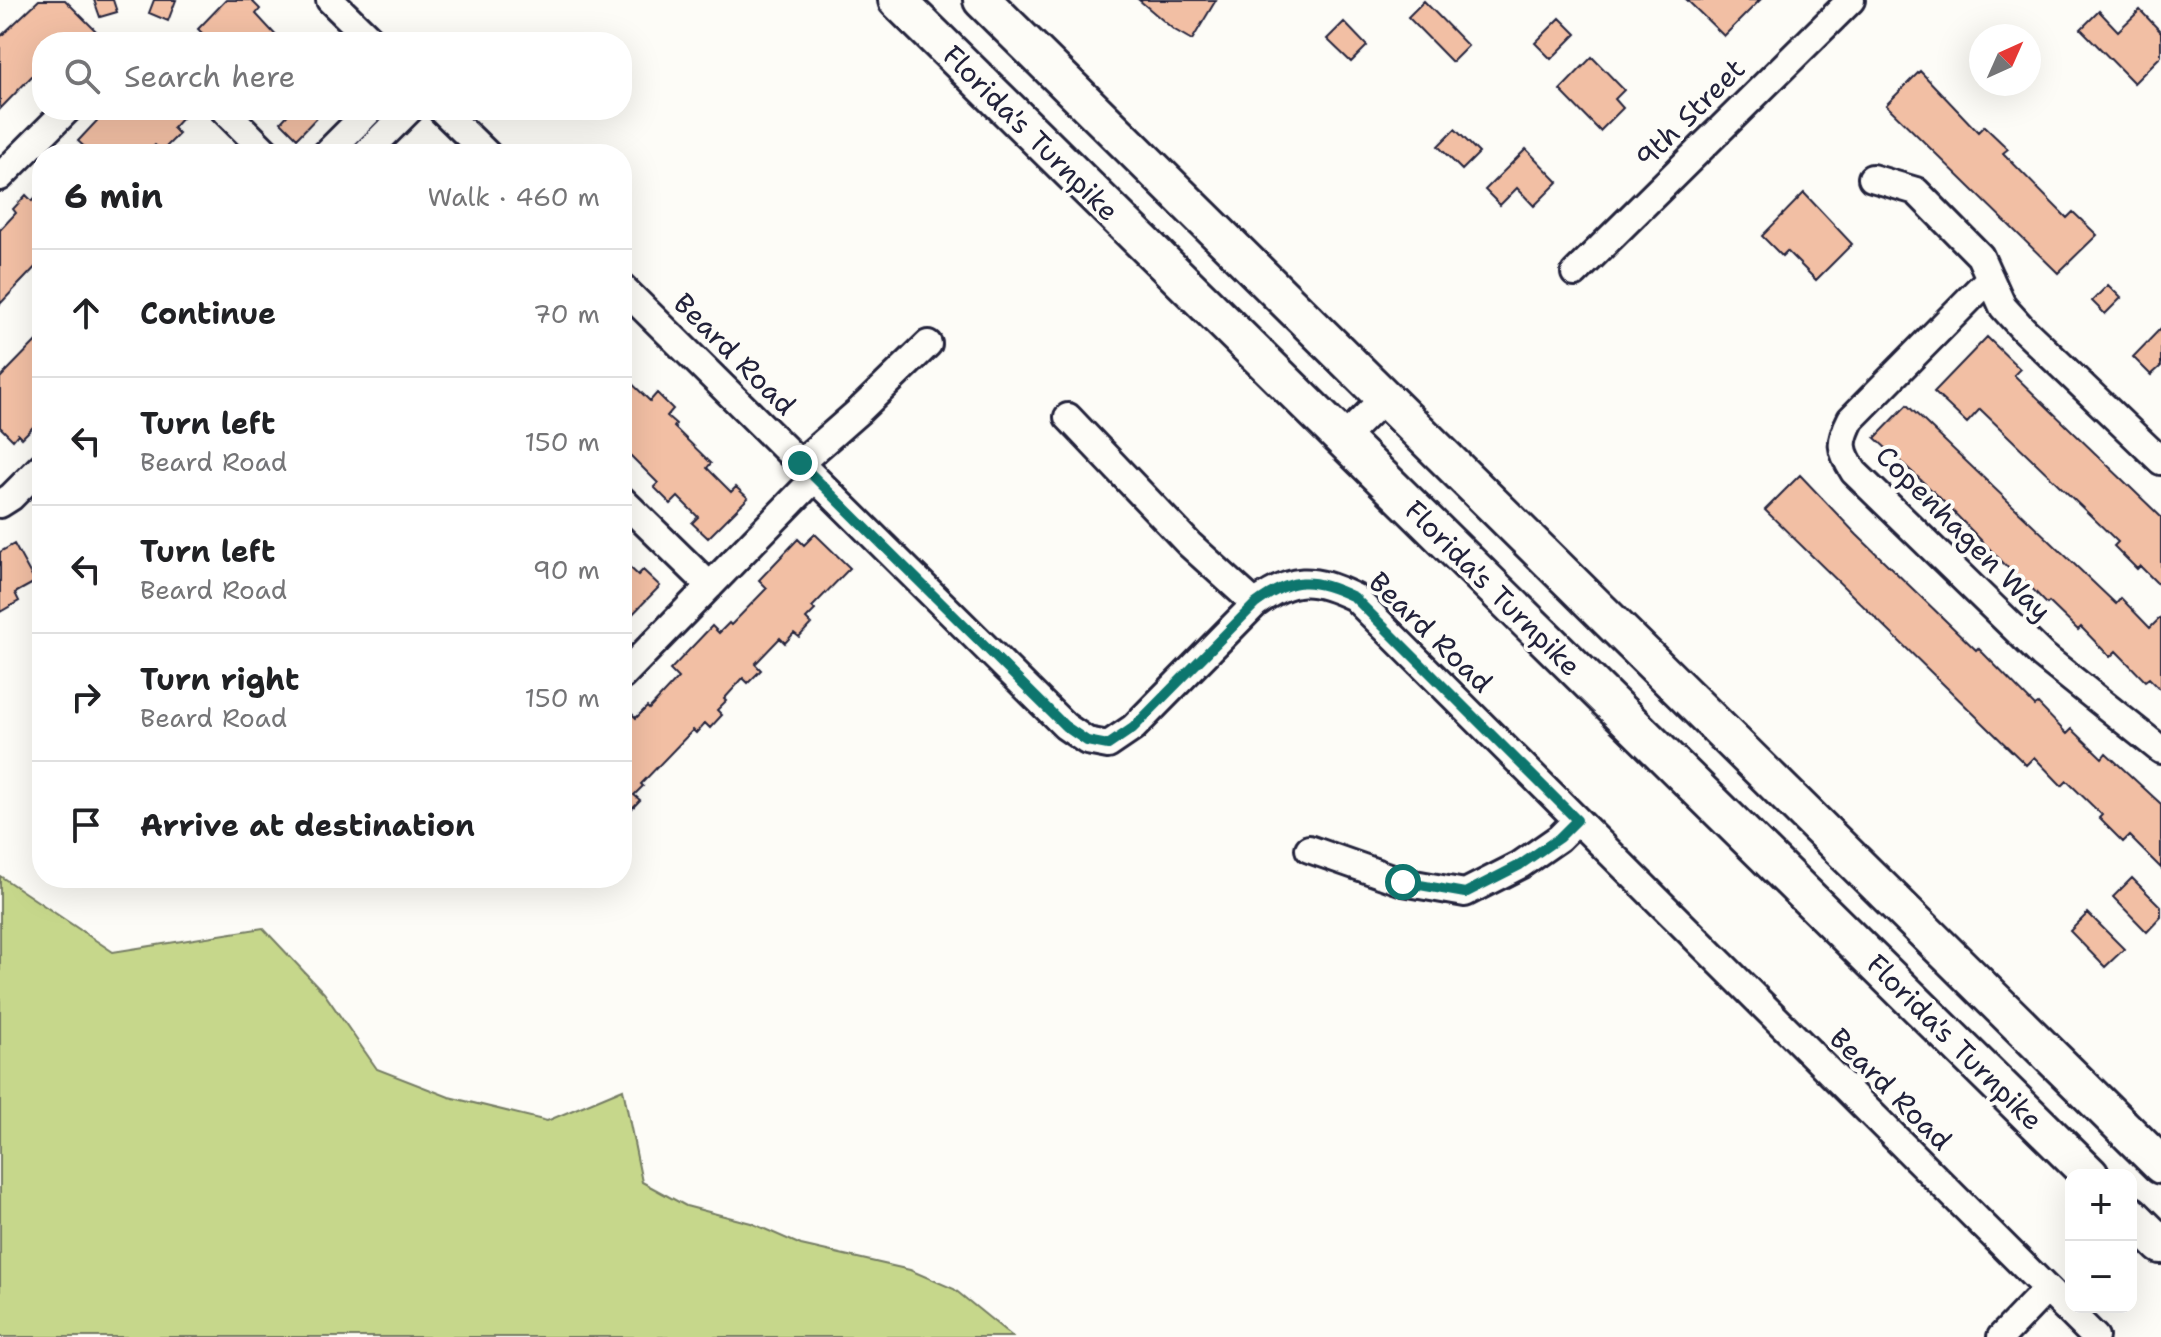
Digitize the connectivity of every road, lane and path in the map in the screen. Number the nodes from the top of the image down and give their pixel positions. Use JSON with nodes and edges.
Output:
{"nodes":[{"id":1,"x":330,"y":0,"type":"edge"},
{"id":2,"x":897,"y":0,"type":"edge"},
{"id":3,"x":982,"y":0,"type":"edge"},
{"id":4,"x":1851,"y":0,"type":"edge"},
{"id":5,"x":363,"y":32,"type":"edge"},
{"id":6,"x":57,"y":120,"type":"edge"},
{"id":7,"x":234,"y":120,"type":"edge"},
{"id":8,"x":360,"y":120,"type":"edge"},
{"id":9,"x":366,"y":120,"type":"edge"},
{"id":10,"x":399,"y":120,"type":"edge"},
{"id":11,"x":452,"y":120,"type":"edge"},
{"id":12,"x":33,"y":144,"type":"edge"},
{"id":13,"x":258,"y":144,"type":"edge"},
{"id":14,"x":336,"y":144,"type":"edge"},
{"id":15,"x":372,"y":144,"type":"edge"},
{"id":16,"x":376,"y":144,"type":"edge"},
{"id":17,"x":477,"y":144,"type":"edge"},
{"id":18,"x":32,"y":145,"type":"edge"},
{"id":19,"x":0,"y":177,"type":"edge"},
{"id":20,"x":1872,"y":178,"type":"dead end"},
{"id":21,"x":1575,"y":273,"type":"dead end"},
{"id":22,"x":1990,"y":278,"type":"junction"},
{"id":23,"x":632,"y":297,"type":"edge"},
{"id":24,"x":928,"y":344,"type":"dead end"},
{"id":25,"x":1384,"y":398,"type":"junction"},
{"id":26,"x":1068,"y":417,"type":"dead end"},
{"id":27,"x":1342,"y":440,"type":"junction"},
{"id":28,"x":2161,"y":461,"type":"edge"},
{"id":29,"x":807,"y":470,"type":"junction"},
{"id":30,"x":32,"y":476,"type":"edge"},
{"id":31,"x":0,"y":504,"type":"edge"},
{"id":32,"x":632,"y":510,"type":"edge"},
{"id":33,"x":710,"y":586,"type":"junction"},
{"id":34,"x":1255,"y":604,"type":"junction"},
{"id":35,"x":632,"y":666,"type":"edge"},
{"id":36,"x":2161,"y":750,"type":"edge"},
{"id":37,"x":1577,"y":820,"type":"junction"},
{"id":38,"x":1309,"y":849,"type":"dead end"},
{"id":39,"x":2161,"y":1165,"type":"edge"},
{"id":40,"x":2084,"y":1169,"type":"edge"},
{"id":41,"x":2137,"y":1221,"type":"edge"},
{"id":42,"x":2161,"y":1245,"type":"edge"},
{"id":43,"x":2047,"y":1289,"type":"junction"},
{"id":44,"x":2001,"y":1337,"type":"edge"},
{"id":45,"x":2095,"y":1337,"type":"edge"}],
"edges":[{"from":1,"to":5,"type":"street"},
{"from":2,"to":27,"type":"highway","name":"Florida's Turnpike"},
{"from":3,"to":25,"type":"highway","name":"Florida's Turnpike"},
{"from":4,"to":21,"type":"street","name":"9th Street"},
{"from":6,"to":12,"type":"street"},
{"from":7,"to":13,"type":"street"},
{"from":8,"to":14,"type":"street"},
{"from":9,"to":15,"type":"street"},
{"from":10,"to":16,"type":"street"},
{"from":11,"to":17,"type":"street"},
{"from":18,"to":19,"type":"street"},
{"from":20,"to":22,"type":"street"},
{"from":22,"to":28,"type":"street"},
{"from":22,"to":36,"type":"street","name":"Copenhagen Way"},
{"from":23,"to":29,"type":"street","name":"Beard Road"},
{"from":24,"to":29,"type":"street"},
{"from":25,"to":27,"type":"street"},
{"from":25,"to":39,"type":"highway","name":"Florida's Turnpike"},
{"from":26,"to":34,"type":"street"},
{"from":27,"to":40,"type":"highway","name":"Florida's Turnpike"},
{"from":29,"to":33,"type":"street"},
{"from":29,"to":34,"type":"street","name":"Beard Road"},
{"from":30,"to":31,"type":"street"},
{"from":32,"to":33,"type":"street"},
{"from":33,"to":35,"type":"street"},
{"from":34,"to":37,"type":"street","name":"Beard Road"},
{"from":37,"to":38,"type":"street"},
{"from":37,"to":43,"type":"street","name":"Beard Road"},
{"from":41,"to":42,"type":"highway"},
{"from":43,"to":44,"type":"street"},
{"from":43,"to":45,"type":"street","name":"Beard Road"}]}
